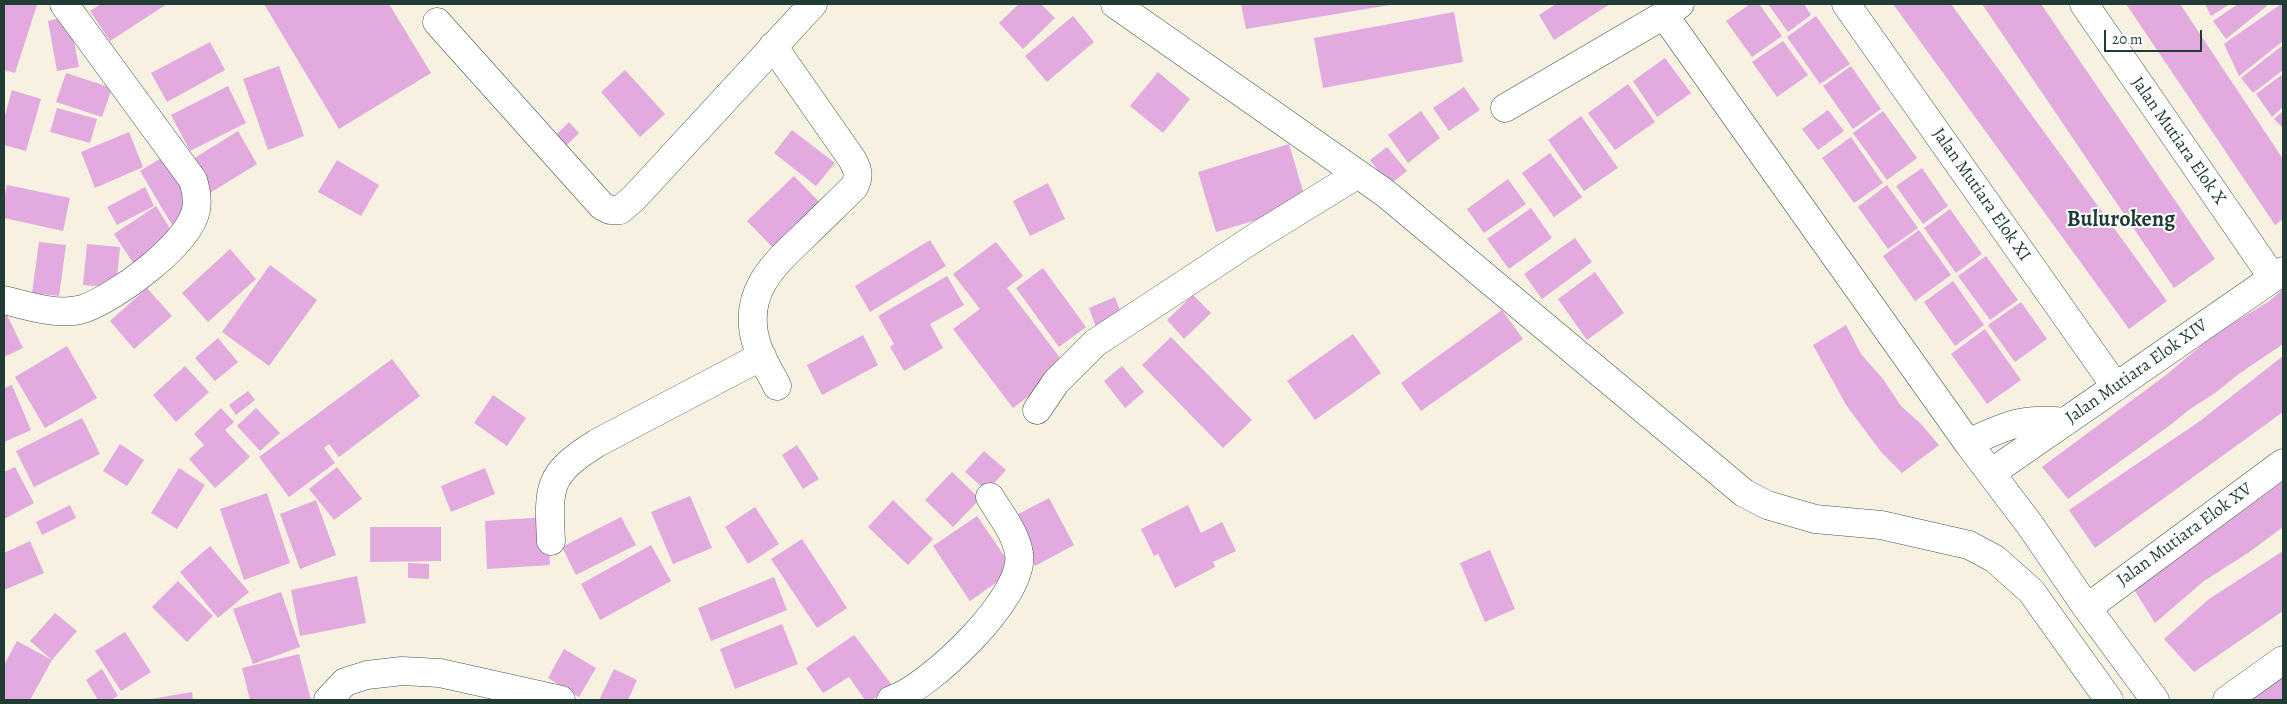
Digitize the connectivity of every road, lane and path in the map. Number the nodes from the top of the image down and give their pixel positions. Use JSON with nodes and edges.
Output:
{"nodes":[{"id":1,"x":64,"y":4,"type":"edge"},
{"id":2,"x":812,"y":4,"type":"edge"},
{"id":3,"x":1115,"y":4,"type":"edge"},
{"id":4,"x":1846,"y":4,"type":"edge"},
{"id":5,"x":2084,"y":4,"type":"edge"},
{"id":6,"x":1672,"y":10,"type":"edge"},
{"id":7,"x":437,"y":22,"type":"dead end"},
{"id":8,"x":774,"y":46,"type":"junction"},
{"id":9,"x":1505,"y":108,"type":"dead end"},
{"id":10,"x":1358,"y":174,"type":"junction"},
{"id":11,"x":2278,"y":274,"type":"edge"},
{"id":12,"x":4,"y":300,"type":"edge"},
{"id":13,"x":762,"y":356,"type":"junction"},
{"id":14,"x":777,"y":386,"type":"dead end"},
{"id":15,"x":2116,"y":387,"type":"junction"},
{"id":16,"x":1037,"y":410,"type":"dead end"},
{"id":17,"x":2065,"y":422,"type":"junction"},
{"id":18,"x":1968,"y":443,"type":"junction"},
{"id":19,"x":2283,"y":462,"type":"edge"},
{"id":20,"x":1992,"y":473,"type":"junction"},
{"id":21,"x":990,"y":497,"type":"dead end"},
{"id":22,"x":551,"y":541,"type":"dead end"},
{"id":23,"x":2087,"y":608,"type":"junction"},
{"id":24,"x":2283,"y":660,"type":"edge"},
{"id":25,"x":328,"y":700,"type":"edge"},
{"id":26,"x":561,"y":700,"type":"edge"},
{"id":27,"x":891,"y":700,"type":"edge"},
{"id":28,"x":2109,"y":700,"type":"edge"},
{"id":29,"x":2155,"y":700,"type":"edge"},
{"id":30,"x":2227,"y":700,"type":"edge"}],
"edges":[{"from":1,"to":12,"type":"street"},
{"from":2,"to":8,"type":"street"},
{"from":3,"to":10,"type":"street"},
{"from":4,"to":15,"type":"street","name":"Jalan Mutiara Elok XI"},
{"from":5,"to":11,"type":"street","name":"Jalan Mutiara Elok X"},
{"from":6,"to":9,"type":"street"},
{"from":6,"to":18,"type":"street"},
{"from":7,"to":8,"type":"street"},
{"from":8,"to":13,"type":"street"},
{"from":10,"to":16,"type":"street"},
{"from":10,"to":28,"type":"street"},
{"from":11,"to":15,"type":"street","name":"Jalan Mutiara Elok XIV"},
{"from":13,"to":14,"type":"street"},
{"from":13,"to":22,"type":"street"},
{"from":15,"to":17,"type":"street","name":"Jalan Mutiara Elok XIV"},
{"from":17,"to":18,"type":"street"},
{"from":17,"to":20,"type":"street","name":"Jalan Mutiara Elok XIV"},
{"from":18,"to":20,"type":"street"},
{"from":19,"to":23,"type":"street","name":"Jalan Mutiara Elok XV"},
{"from":20,"to":23,"type":"street"},
{"from":21,"to":27,"type":"street"},
{"from":23,"to":29,"type":"street"},
{"from":24,"to":30,"type":"street"},
{"from":25,"to":26,"type":"street"}]}
